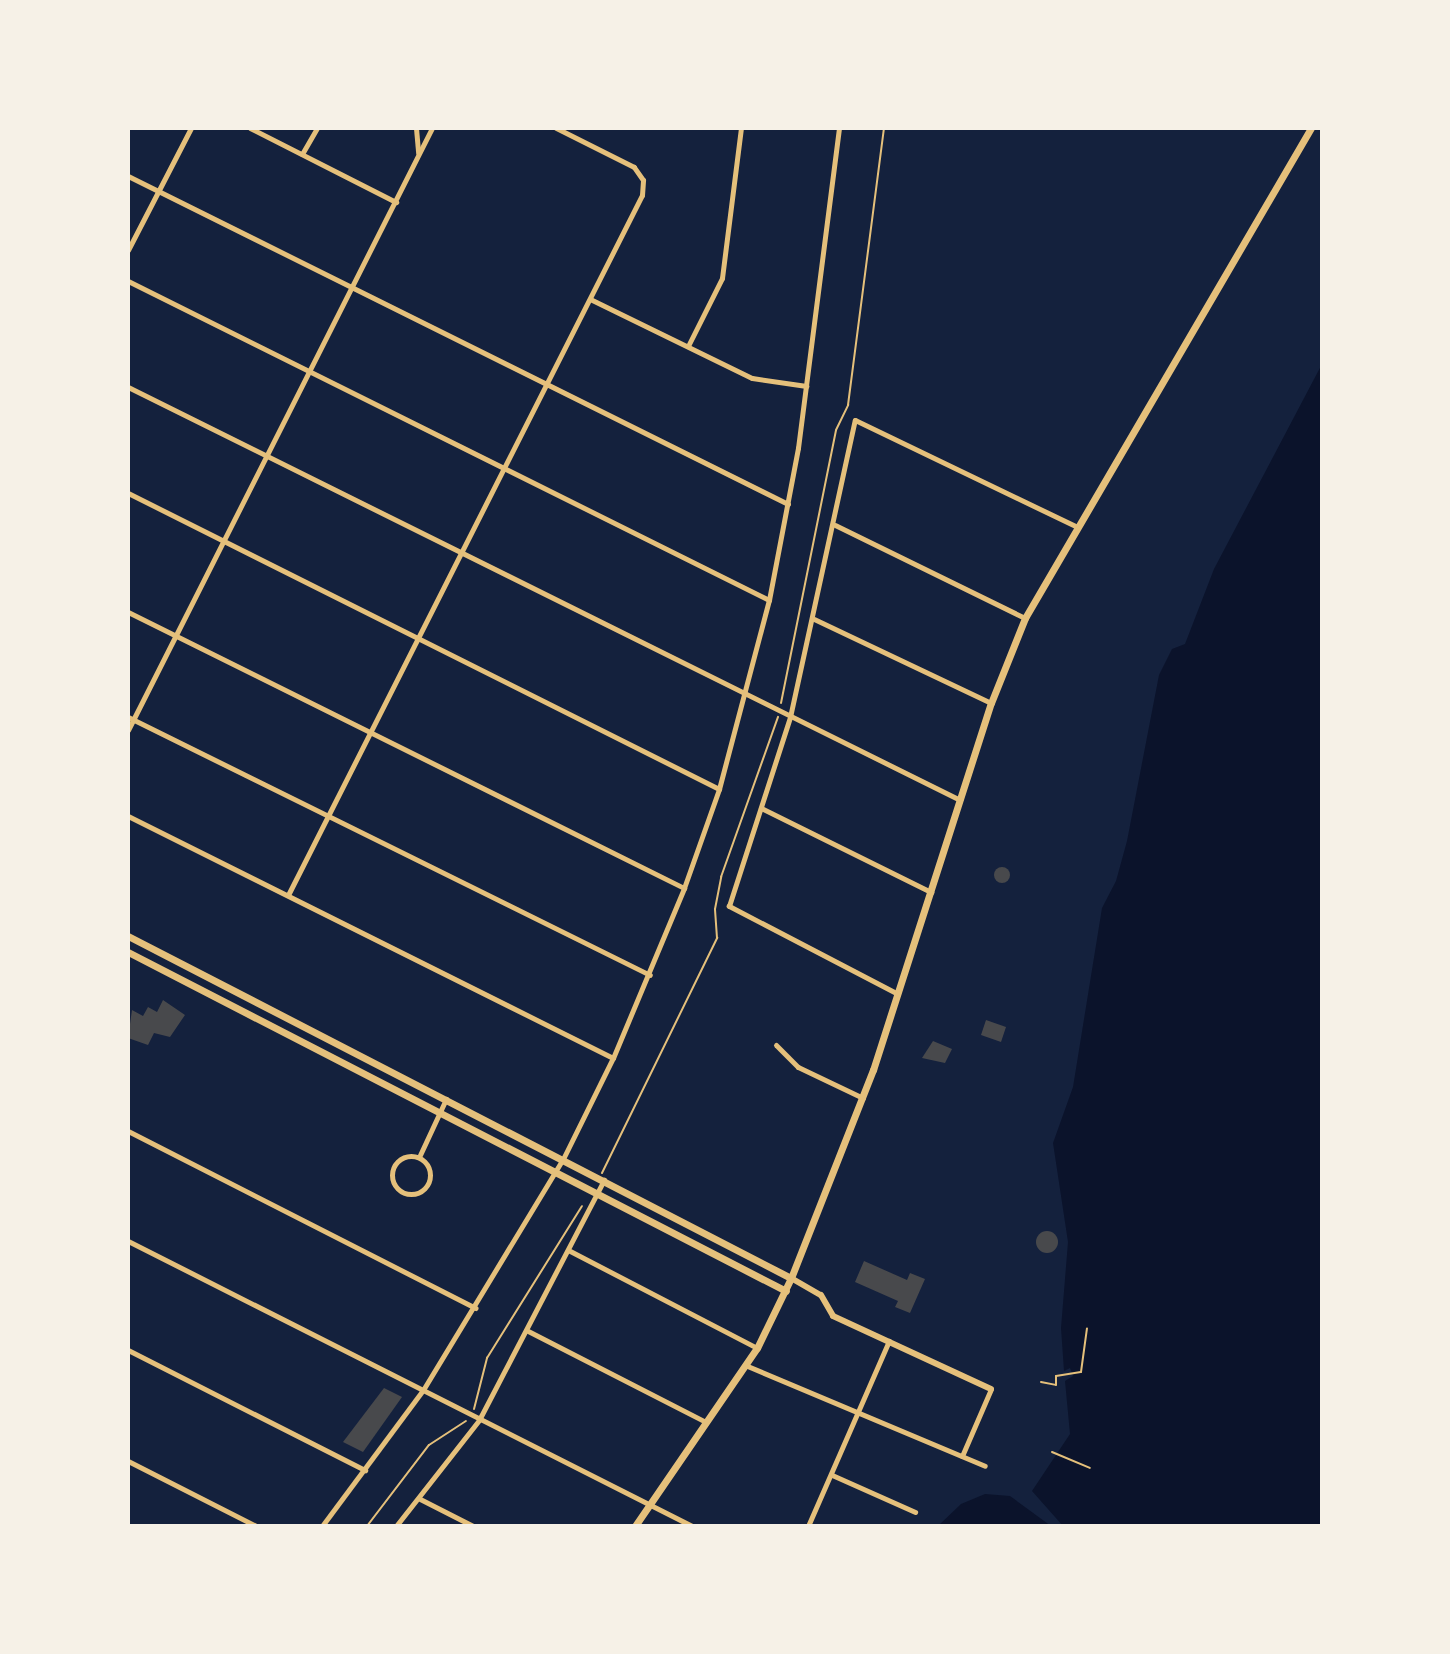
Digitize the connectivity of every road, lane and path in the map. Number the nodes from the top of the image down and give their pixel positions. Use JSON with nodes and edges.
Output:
{"nodes":[{"id":1,"x":191,"y":128,"type":"edge"},
{"id":2,"x":250,"y":128,"type":"edge"},
{"id":3,"x":317,"y":128,"type":"edge"},
{"id":4,"x":416,"y":128,"type":"edge"},
{"id":5,"x":432,"y":128,"type":"edge"},
{"id":6,"x":556,"y":128,"type":"edge"},
{"id":7,"x":741,"y":128,"type":"edge"},
{"id":8,"x":839,"y":128,"type":"edge"},
{"id":9,"x":884,"y":128,"type":"edge"},
{"id":10,"x":1311,"y":128,"type":"edge"},
{"id":11,"x":302,"y":154,"type":"junction"},
{"id":12,"x":418,"y":154,"type":"junction"},
{"id":13,"x":128,"y":176,"type":"edge"},
{"id":14,"x":158,"y":191,"type":"junction"},
{"id":15,"x":396,"y":202,"type":"junction"},
{"id":16,"x":128,"y":250,"type":"edge"},
{"id":17,"x":128,"y":281,"type":"edge"},
{"id":18,"x":354,"y":288,"type":"junction"},
{"id":19,"x":590,"y":299,"type":"junction"},
{"id":20,"x":688,"y":346,"type":"junction"},
{"id":21,"x":311,"y":372,"type":"junction"},
{"id":22,"x":548,"y":384,"type":"junction"},
{"id":23,"x":806,"y":386,"type":"junction"},
{"id":24,"x":128,"y":387,"type":"edge"},
{"id":25,"x":267,"y":456,"type":"junction"},
{"id":26,"x":506,"y":469,"type":"junction"},
{"id":27,"x":128,"y":493,"type":"edge"},
{"id":28,"x":788,"y":504,"type":"junction"},
{"id":29,"x":835,"y":525,"type":"junction"},
{"id":30,"x":1075,"y":526,"type":"junction"},
{"id":31,"x":225,"y":541,"type":"junction"},
{"id":32,"x":461,"y":553,"type":"junction"},
{"id":33,"x":769,"y":600,"type":"junction"},
{"id":34,"x":128,"y":612,"type":"edge"},
{"id":35,"x":1025,"y":618,"type":"junction"},
{"id":36,"x":814,"y":619,"type":"junction"},
{"id":37,"x":176,"y":636,"type":"junction"},
{"id":38,"x":418,"y":638,"type":"junction"},
{"id":39,"x":745,"y":694,"type":"junction"},
{"id":40,"x":781,"y":702,"type":"dead end"},
{"id":41,"x":991,"y":703,"type":"junction"},
{"id":42,"x":790,"y":717,"type":"junction"},
{"id":43,"x":131,"y":718,"type":"edge"},
{"id":44,"x":777,"y":719,"type":"dead end"},
{"id":45,"x":128,"y":730,"type":"edge"},
{"id":46,"x":370,"y":731,"type":"junction"},
{"id":47,"x":719,"y":789,"type":"junction"},
{"id":48,"x":960,"y":800,"type":"junction"},
{"id":49,"x":761,"y":808,"type":"junction"},
{"id":50,"x":328,"y":814,"type":"junction"},
{"id":51,"x":128,"y":816,"type":"edge"},
{"id":52,"x":684,"y":888,"type":"junction"},
{"id":53,"x":931,"y":892,"type":"junction"},
{"id":54,"x":288,"y":895,"type":"junction"},
{"id":55,"x":128,"y":936,"type":"edge"},
{"id":56,"x":128,"y":952,"type":"edge"},
{"id":57,"x":650,"y":975,"type":"junction"},
{"id":58,"x":898,"y":994,"type":"junction"},
{"id":59,"x":776,"y":1045,"type":"dead end"},
{"id":60,"x":613,"y":1058,"type":"junction"},
{"id":61,"x":397,"y":1074,"type":"junction"},
{"id":62,"x":389,"y":1086,"type":"junction"},
{"id":63,"x":863,"y":1098,"type":"junction"},
{"id":64,"x":446,"y":1099,"type":"junction"},
{"id":65,"x":441,"y":1113,"type":"junction"},
{"id":66,"x":128,"y":1131,"type":"edge"},
{"id":67,"x":420,"y":1155,"type":"junction"},
{"id":68,"x":563,"y":1159,"type":"junction"},
{"id":69,"x":555,"y":1172,"type":"junction"},
{"id":70,"x":601,"y":1179,"type":"junction"},
{"id":71,"x":594,"y":1193,"type":"junction"},
{"id":72,"x":685,"y":1223,"type":"junction"},
{"id":73,"x":678,"y":1236,"type":"junction"},
{"id":74,"x":128,"y":1241,"type":"edge"},
{"id":75,"x":570,"y":1251,"type":"junction"},
{"id":76,"x":791,"y":1278,"type":"junction"},
{"id":77,"x":786,"y":1291,"type":"junction"},
{"id":78,"x":476,"y":1308,"type":"junction"},
{"id":79,"x":1087,"y":1328,"type":"dead end"},
{"id":80,"x":528,"y":1331,"type":"junction"},
{"id":81,"x":889,"y":1341,"type":"junction"},
{"id":82,"x":757,"y":1348,"type":"junction"},
{"id":83,"x":128,"y":1350,"type":"edge"},
{"id":84,"x":745,"y":1365,"type":"junction"},
{"id":85,"x":1041,"y":1382,"type":"dead end"},
{"id":86,"x":991,"y":1389,"type":"joint"},
{"id":87,"x":423,"y":1390,"type":"junction"},
{"id":88,"x":859,"y":1413,"type":"junction"},
{"id":89,"x":470,"y":1415,"type":"junction"},
{"id":90,"x":479,"y":1420,"type":"junction"},
{"id":91,"x":707,"y":1423,"type":"junction"},
{"id":92,"x":1052,"y":1452,"type":"dead end"},
{"id":93,"x":962,"y":1456,"type":"junction"},
{"id":94,"x":128,"y":1461,"type":"edge"},
{"id":95,"x":985,"y":1466,"type":"dead end"},
{"id":96,"x":1090,"y":1468,"type":"dead end"},
{"id":97,"x":365,"y":1470,"type":"junction"},
{"id":98,"x":832,"y":1475,"type":"junction"},
{"id":99,"x":420,"y":1499,"type":"junction"},
{"id":100,"x":649,"y":1505,"type":"junction"},
{"id":101,"x":915,"y":1512,"type":"dead end"},
{"id":102,"x":256,"y":1526,"type":"edge"},
{"id":103,"x":322,"y":1526,"type":"edge"},
{"id":104,"x":367,"y":1526,"type":"edge"},
{"id":105,"x":396,"y":1526,"type":"edge"},
{"id":106,"x":473,"y":1526,"type":"edge"},
{"id":107,"x":635,"y":1526,"type":"edge"},
{"id":108,"x":692,"y":1526,"type":"edge"},
{"id":109,"x":808,"y":1526,"type":"edge"}],
"edges":[{"from":1,"to":14,"type":"street"},
{"from":2,"to":11,"type":"street"},
{"from":3,"to":11,"type":"street"},
{"from":4,"to":12,"type":"street"},
{"from":5,"to":12,"type":"street"},
{"from":6,"to":19,"type":"street"},
{"from":7,"to":20,"type":"street"},
{"from":8,"to":23,"type":"street"},
{"from":9,"to":40,"type":"path"},
{"from":10,"to":30,"type":"main road"},
{"from":11,"to":15,"type":"street"},
{"from":12,"to":15,"type":"street"},
{"from":13,"to":14,"type":"street"},
{"from":14,"to":16,"type":"street"},
{"from":14,"to":18,"type":"street"},
{"from":15,"to":18,"type":"street"},
{"from":17,"to":21,"type":"street"},
{"from":18,"to":21,"type":"street"},
{"from":18,"to":22,"type":"street"},
{"from":19,"to":20,"type":"street"},
{"from":19,"to":22,"type":"street"},
{"from":20,"to":23,"type":"street"},
{"from":21,"to":25,"type":"street"},
{"from":21,"to":26,"type":"street"},
{"from":22,"to":26,"type":"street"},
{"from":22,"to":28,"type":"street"},
{"from":23,"to":28,"type":"street"},
{"from":24,"to":25,"type":"street"},
{"from":25,"to":31,"type":"street"},
{"from":25,"to":32,"type":"street"},
{"from":26,"to":32,"type":"street"},
{"from":26,"to":33,"type":"street"},
{"from":27,"to":31,"type":"street"},
{"from":28,"to":33,"type":"street"},
{"from":29,"to":30,"type":"street"},
{"from":29,"to":35,"type":"street"},
{"from":29,"to":36,"type":"street"},
{"from":30,"to":35,"type":"main road"},
{"from":31,"to":37,"type":"street"},
{"from":31,"to":38,"type":"street"},
{"from":32,"to":38,"type":"street"},
{"from":32,"to":39,"type":"street"},
{"from":33,"to":39,"type":"street"},
{"from":34,"to":37,"type":"street"},
{"from":35,"to":41,"type":"main road"},
{"from":36,"to":41,"type":"street"},
{"from":36,"to":42,"type":"street"},
{"from":37,"to":43,"type":"street"},
{"from":37,"to":46,"type":"street"},
{"from":38,"to":46,"type":"street"},
{"from":38,"to":47,"type":"street"},
{"from":39,"to":42,"type":"street"},
{"from":39,"to":47,"type":"street"},
{"from":41,"to":48,"type":"main road"},
{"from":42,"to":48,"type":"street"},
{"from":42,"to":49,"type":"street"},
{"from":43,"to":45,"type":"street"},
{"from":43,"to":50,"type":"street"},
{"from":44,"to":70,"type":"path"},
{"from":46,"to":50,"type":"street"},
{"from":46,"to":52,"type":"street"},
{"from":47,"to":52,"type":"street"},
{"from":48,"to":53,"type":"main road"},
{"from":49,"to":53,"type":"street"},
{"from":49,"to":58,"type":"street"},
{"from":50,"to":54,"type":"street"},
{"from":50,"to":57,"type":"street"},
{"from":51,"to":54,"type":"street"},
{"from":52,"to":57,"type":"street"},
{"from":53,"to":58,"type":"main road"},
{"from":54,"to":60,"type":"street"},
{"from":55,"to":61,"type":"main road"},
{"from":56,"to":62,"type":"main road"},
{"from":57,"to":60,"type":"street"},
{"from":58,"to":63,"type":"main road"},
{"from":59,"to":63,"type":"street"},
{"from":60,"to":68,"type":"street"},
{"from":61,"to":62,"type":"main road"},
{"from":61,"to":64,"type":"main road"},
{"from":62,"to":65,"type":"main road"},
{"from":63,"to":76,"type":"main road"},
{"from":64,"to":65,"type":"street"},
{"from":64,"to":68,"type":"main road"},
{"from":65,"to":67,"type":"street"},
{"from":65,"to":69,"type":"main road"},
{"from":66,"to":78,"type":"street"},
{"from":67,"to":67,"type":"street"},
{"from":68,"to":69,"type":"street"},
{"from":68,"to":70,"type":"main road"},
{"from":69,"to":71,"type":"main road"},
{"from":69,"to":78,"type":"street"},
{"from":70,"to":71,"type":"street"},
{"from":70,"to":72,"type":"main road"},
{"from":71,"to":73,"type":"main road"},
{"from":71,"to":75,"type":"street"},
{"from":71,"to":89,"type":"path"},
{"from":72,"to":73,"type":"main road"},
{"from":72,"to":76,"type":"main road"},
{"from":73,"to":77,"type":"main road"},
{"from":74,"to":87,"type":"street"},
{"from":75,"to":80,"type":"street"},
{"from":75,"to":82,"type":"street"},
{"from":76,"to":77,"type":"main road"},
{"from":76,"to":81,"type":"street"},
{"from":77,"to":82,"type":"main road"},
{"from":78,"to":87,"type":"street"},
{"from":79,"to":85,"type":"path"},
{"from":80,"to":90,"type":"street"},
{"from":80,"to":91,"type":"street"},
{"from":81,"to":86,"type":"street"},
{"from":81,"to":88,"type":"street"},
{"from":82,"to":84,"type":"main road"},
{"from":83,"to":97,"type":"street"},
{"from":84,"to":88,"type":"street"},
{"from":84,"to":91,"type":"main road"},
{"from":86,"to":93,"type":"street"},
{"from":87,"to":89,"type":"street"},
{"from":87,"to":97,"type":"street"},
{"from":88,"to":93,"type":"street"},
{"from":88,"to":98,"type":"street"},
{"from":89,"to":90,"type":"street"},
{"from":89,"to":104,"type":"path"},
{"from":90,"to":99,"type":"street"},
{"from":90,"to":100,"type":"street"},
{"from":91,"to":100,"type":"main road"},
{"from":92,"to":96,"type":"path"},
{"from":93,"to":95,"type":"street"},
{"from":94,"to":102,"type":"street"},
{"from":97,"to":103,"type":"street"},
{"from":98,"to":101,"type":"street"},
{"from":98,"to":109,"type":"street"},
{"from":99,"to":105,"type":"street"},
{"from":99,"to":106,"type":"street"},
{"from":100,"to":107,"type":"main road"},
{"from":100,"to":108,"type":"street"}]}
